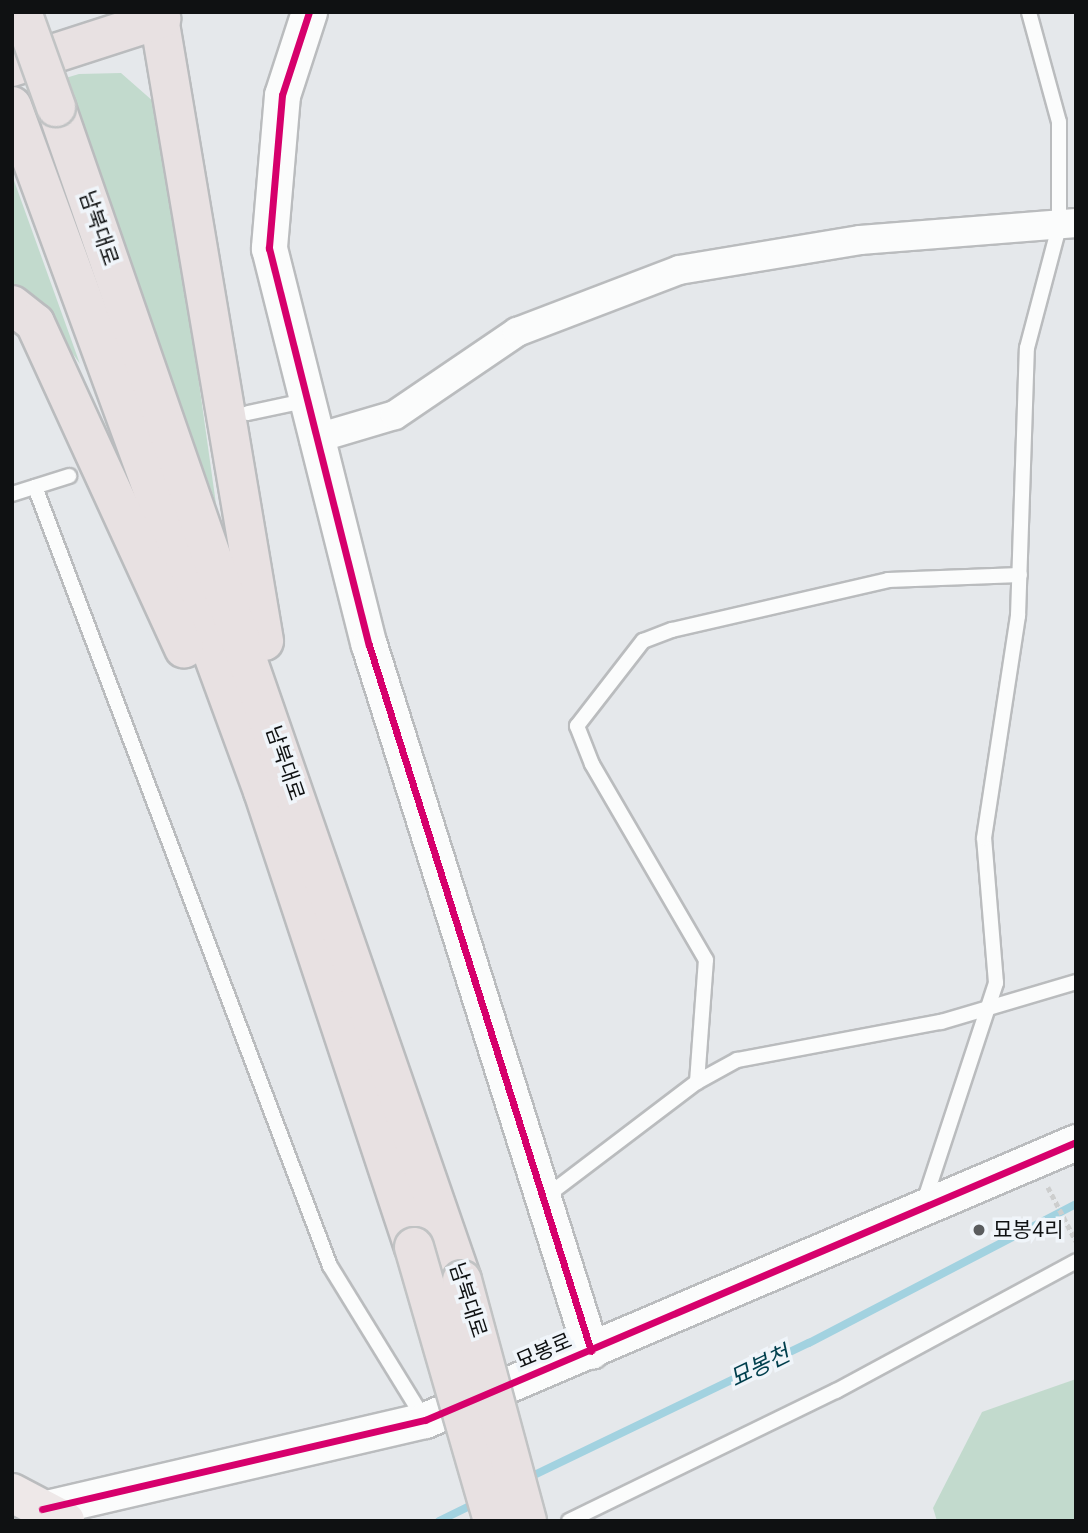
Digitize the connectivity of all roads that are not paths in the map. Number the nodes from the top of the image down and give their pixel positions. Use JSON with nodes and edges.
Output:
{"nodes":[{"id":1,"x":22,"y":12,"type":"edge"},
{"id":2,"x":309,"y":12,"type":"edge"},
{"id":3,"x":1029,"y":12,"type":"edge"},
{"id":4,"x":159,"y":15,"type":"edge"},
{"id":5,"x":12,"y":67,"type":"edge"},
{"id":6,"x":15,"y":114,"type":"edge"},
{"id":7,"x":1067,"y":225,"type":"edge"},
{"id":8,"x":12,"y":305,"type":"edge"},
{"id":9,"x":304,"y":401,"type":"junction"},
{"id":10,"x":248,"y":413,"type":"dead end"},
{"id":11,"x":314,"y":439,"type":"junction"},
{"id":12,"x":69,"y":476,"type":"dead end"},
{"id":13,"x":35,"y":487,"type":"junction"},
{"id":14,"x":12,"y":494,"type":"edge"},
{"id":15,"x":1020,"y":575,"type":"junction"},
{"id":16,"x":277,"y":786,"type":"junction"},
{"id":17,"x":1076,"y":982,"type":"edge"},
{"id":18,"x":986,"y":1010,"type":"junction"},
{"id":19,"x":697,"y":1082,"type":"junction"},
{"id":20,"x":1076,"y":1142,"type":"edge"},
{"id":21,"x":543,"y":1199,"type":"junction"},
{"id":22,"x":922,"y":1209,"type":"junction"},
{"id":23,"x":1076,"y":1261,"type":"edge"},
{"id":24,"x":591,"y":1351,"type":"junction"},
{"id":25,"x":425,"y":1420,"type":"junction"},
{"id":26,"x":40,"y":1508,"type":"edge"},
{"id":27,"x":493,"y":1521,"type":"edge"},
{"id":28,"x":527,"y":1521,"type":"edge"},
{"id":29,"x":569,"y":1521,"type":"edge"}],
"edges":[{"from":1,"to":16,"type":"highway","name":"남북대로","bridge":true},
{"from":2,"to":9,"type":"street"},
{"from":3,"to":7,"type":"lane"},
{"from":4,"to":5,"type":"highway"},
{"from":4,"to":16,"type":"highway"},
{"from":6,"to":16,"type":"highway","name":"남북대로"},
{"from":7,"to":11,"type":"street"},
{"from":7,"to":15,"type":"lane"},
{"from":8,"to":16,"type":"highway"},
{"from":9,"to":10,"type":"lane"},
{"from":9,"to":11,"type":"street"},
{"from":11,"to":21,"type":"street"},
{"from":12,"to":13,"type":"lane"},
{"from":13,"to":14,"type":"lane"},
{"from":13,"to":25,"type":"lane"},
{"from":15,"to":18,"type":"lane"},
{"from":15,"to":19,"type":"lane"},
{"from":16,"to":27,"type":"highway","name":"남북대로","bridge":true},
{"from":16,"to":28,"type":"highway","name":"남북대로","bridge":true},
{"from":17,"to":18,"type":"lane"},
{"from":18,"to":19,"type":"lane"},
{"from":18,"to":22,"type":"lane"},
{"from":19,"to":21,"type":"lane"},
{"from":20,"to":22,"type":"street","name":"묘봉로"},
{"from":21,"to":24,"type":"street"},
{"from":22,"to":24,"type":"street","name":"묘봉로"},
{"from":23,"to":29,"type":"lane"},
{"from":24,"to":25,"type":"street","name":"묘봉로"},
{"from":25,"to":26,"type":"street","name":"묘봉로"}]}
